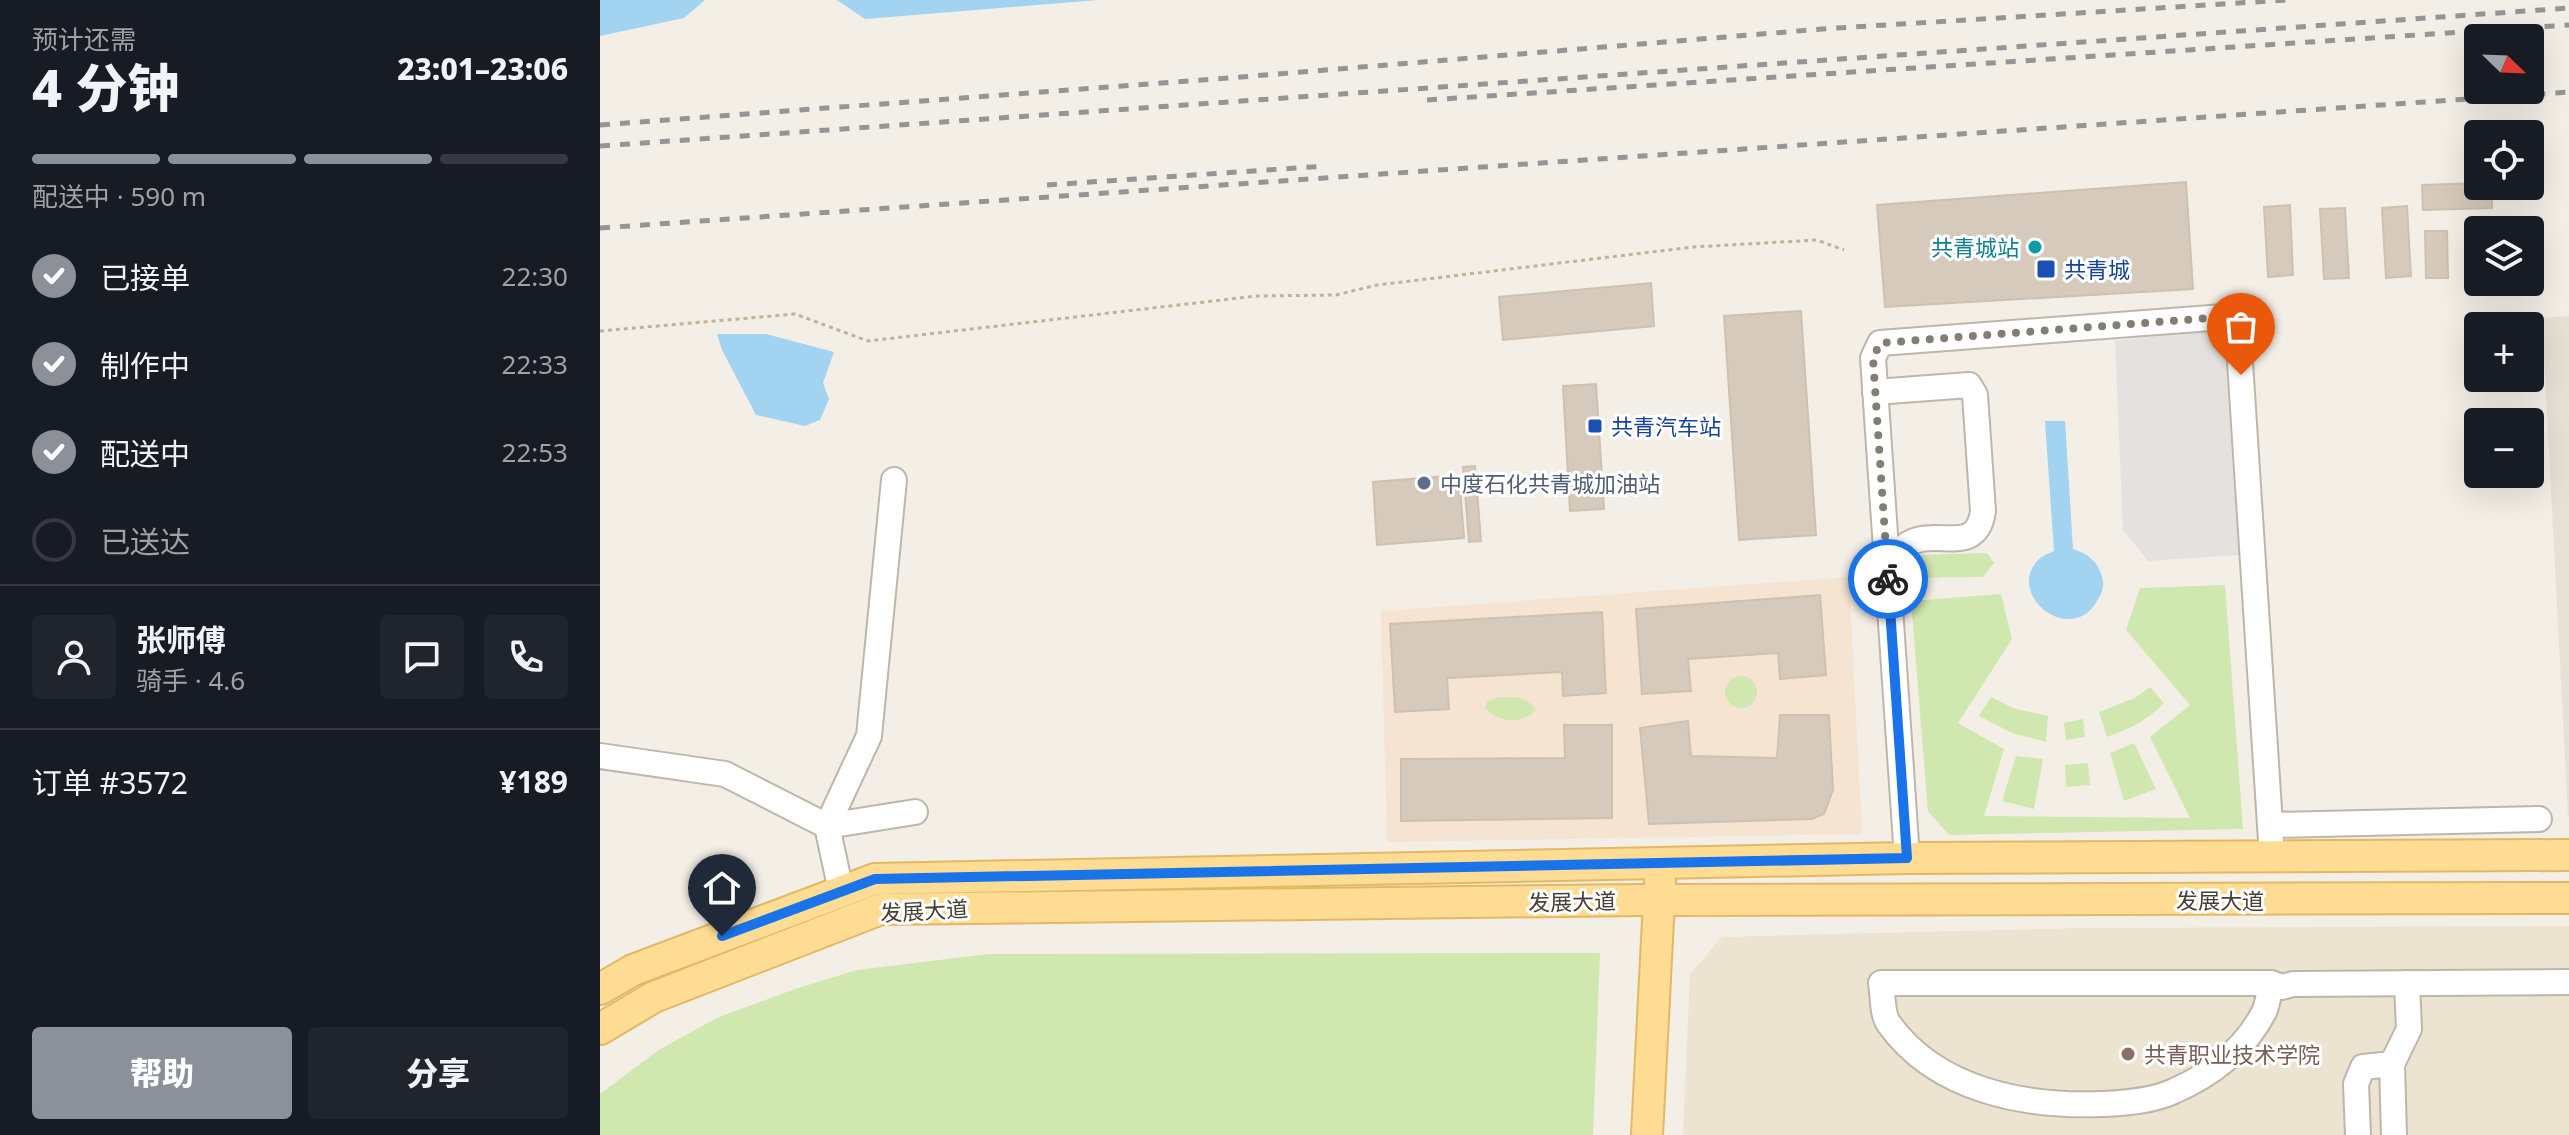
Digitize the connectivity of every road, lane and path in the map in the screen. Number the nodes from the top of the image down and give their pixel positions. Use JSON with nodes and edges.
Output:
{"nodes":[{"id":1,"x":1844,"y":250,"type":"dead end"},
{"id":2,"x":600,"y":331,"type":"edge"},
{"id":3,"x":1875,"y":392,"type":"junction"},
{"id":4,"x":894,"y":480,"type":"dead end"},
{"id":5,"x":1888,"y":579,"type":"junction"},
{"id":6,"x":600,"y":756,"type":"edge"},
{"id":7,"x":915,"y":812,"type":"dead end"},
{"id":8,"x":2539,"y":819,"type":"dead end"},
{"id":9,"x":2270,"y":825,"type":"junction"},
{"id":10,"x":827,"y":826,"type":"junction"},
{"id":11,"x":2569,"y":855,"type":"edge"},
{"id":12,"x":2272,"y":856,"type":"junction"},
{"id":13,"x":1907,"y":858,"type":"junction"},
{"id":14,"x":1652,"y":863,"type":"junction"},
{"id":15,"x":841,"y":891,"type":"junction"},
{"id":16,"x":2569,"y":898,"type":"edge"},
{"id":17,"x":1650,"y":900,"type":"junction"},
{"id":18,"x":2569,"y":982,"type":"edge"},
{"id":19,"x":2271,"y":983,"type":"junction"},
{"id":20,"x":2407,"y":983,"type":"junction"},
{"id":21,"x":600,"y":989,"type":"edge"},
{"id":22,"x":600,"y":1029,"type":"edge"},
{"id":23,"x":2392,"y":1064,"type":"junction"},
{"id":24,"x":1628,"y":1135,"type":"edge"},
{"id":25,"x":1647,"y":1135,"type":"edge"},
{"id":26,"x":2358,"y":1135,"type":"edge"},
{"id":27,"x":2394,"y":1135,"type":"edge"}],
"edges":[{"from":1,"to":2,"type":"path"},
{"from":3,"to":5,"type":"street"},
{"from":3,"to":5,"type":"street"},
{"from":3,"to":9,"type":"street"},
{"from":4,"to":10,"type":"street"},
{"from":5,"to":13,"type":"street"},
{"from":6,"to":10,"type":"street"},
{"from":7,"to":10,"type":"street"},
{"from":8,"to":9,"type":"street"},
{"from":9,"to":12,"type":"street"},
{"from":10,"to":15,"type":"street"},
{"from":11,"to":12,"type":"main road","name":"发展大道"},
{"from":12,"to":13,"type":"main road","name":"发展大道"},
{"from":13,"to":14,"type":"main road","name":"发展大道"},
{"from":14,"to":15,"type":"main road","name":"发展大道"},
{"from":14,"to":17,"type":"main road"},
{"from":15,"to":21,"type":"main road","name":"发展大道"},
{"from":16,"to":17,"type":"main road","name":"发展大道"},
{"from":17,"to":22,"type":"main road","name":"发展大道"},
{"from":17,"to":24,"type":"main road"},
{"from":17,"to":25,"type":"main road"},
{"from":18,"to":20,"type":"street"},
{"from":19,"to":19,"type":"street"},
{"from":19,"to":20,"type":"street"},
{"from":20,"to":23,"type":"street"},
{"from":23,"to":26,"type":"street"},
{"from":23,"to":27,"type":"street"}]}
